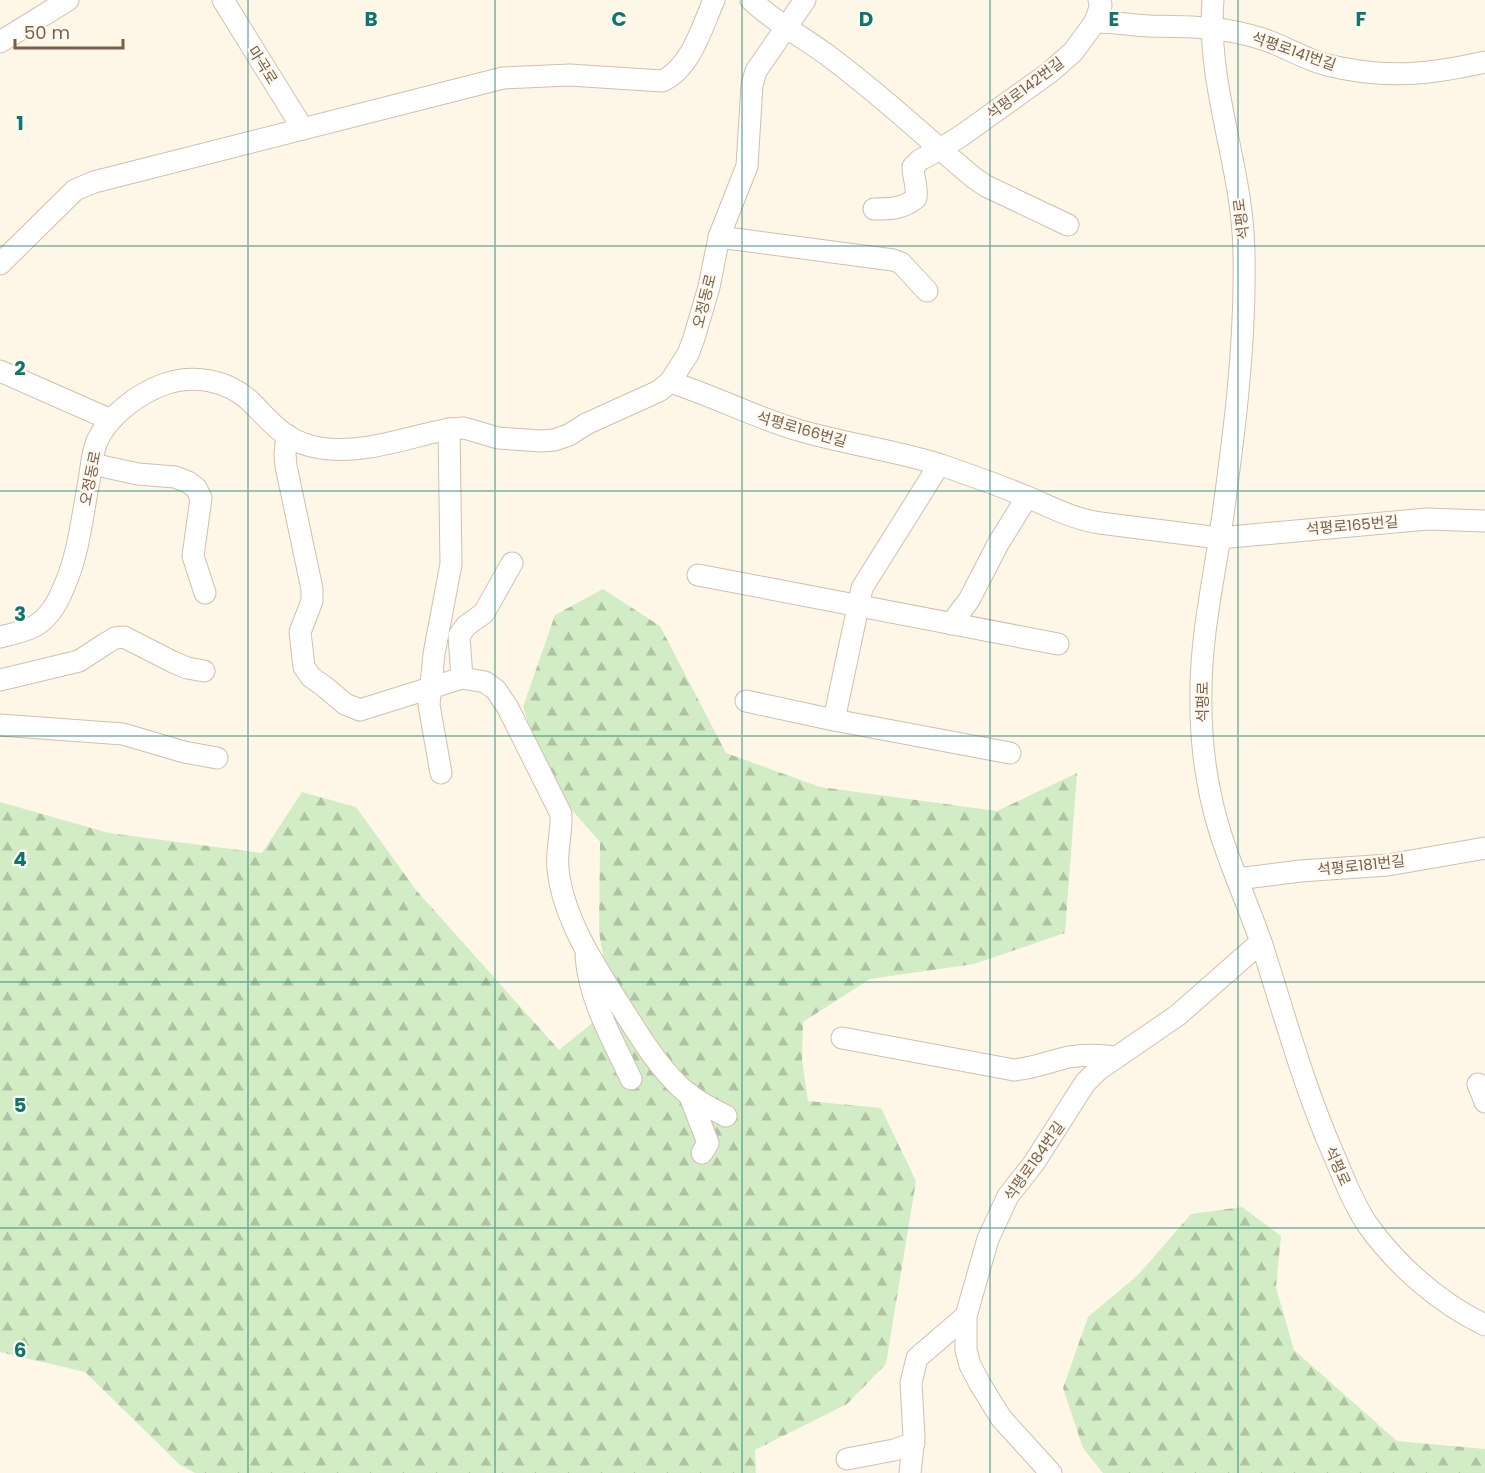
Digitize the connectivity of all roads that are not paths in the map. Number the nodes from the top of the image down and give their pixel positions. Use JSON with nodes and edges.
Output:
{"nodes":[{"id":1,"x":69,"y":0,"type":"edge"},
{"id":2,"x":223,"y":0,"type":"edge"},
{"id":3,"x":714,"y":0,"type":"edge"},
{"id":4,"x":751,"y":0,"type":"edge"},
{"id":5,"x":805,"y":0,"type":"edge"},
{"id":6,"x":1099,"y":0,"type":"edge"},
{"id":7,"x":1213,"y":0,"type":"edge"},
{"id":8,"x":1095,"y":22,"type":"junction"},
{"id":9,"x":786,"y":27,"type":"junction"},
{"id":10,"x":1211,"y":27,"type":"junction"},
{"id":11,"x":0,"y":42,"type":"edge"},
{"id":12,"x":1485,"y":62,"type":"edge"},
{"id":13,"x":303,"y":129,"type":"junction"},
{"id":14,"x":940,"y":149,"type":"junction"},
{"id":15,"x":874,"y":209,"type":"dead end"},
{"id":16,"x":1068,"y":225,"type":"dead end"},
{"id":17,"x":719,"y":237,"type":"junction"},
{"id":18,"x":0,"y":264,"type":"edge"},
{"id":19,"x":927,"y":291,"type":"dead end"},
{"id":20,"x":0,"y":371,"type":"edge"},
{"id":21,"x":670,"y":382,"type":"junction"},
{"id":22,"x":111,"y":420,"type":"junction"},
{"id":23,"x":449,"y":429,"type":"junction"},
{"id":24,"x":288,"y":435,"type":"junction"},
{"id":25,"x":92,"y":464,"type":"junction"},
{"id":26,"x":939,"y":465,"type":"junction"},
{"id":27,"x":1027,"y":497,"type":"junction"},
{"id":28,"x":1485,"y":521,"type":"edge"},
{"id":29,"x":1220,"y":538,"type":"junction"},
{"id":30,"x":512,"y":564,"type":"dead end"},
{"id":31,"x":698,"y":575,"type":"dead end"},
{"id":32,"x":205,"y":593,"type":"dead end"},
{"id":33,"x":858,"y":605,"type":"junction"},
{"id":34,"x":951,"y":624,"type":"junction"},
{"id":35,"x":0,"y":637,"type":"edge"},
{"id":36,"x":1058,"y":644,"type":"dead end"},
{"id":37,"x":204,"y":671,"type":"dead end"},
{"id":38,"x":462,"y":678,"type":"junction"},
{"id":39,"x":0,"y":681,"type":"edge"},
{"id":40,"x":430,"y":687,"type":"junction"},
{"id":41,"x":746,"y":701,"type":"dead end"},
{"id":42,"x":834,"y":720,"type":"junction"},
{"id":43,"x":0,"y":725,"type":"edge"},
{"id":44,"x":1010,"y":753,"type":"dead end"},
{"id":45,"x":217,"y":758,"type":"dead end"},
{"id":46,"x":441,"y":773,"type":"dead end"},
{"id":47,"x":1485,"y":848,"type":"edge"},
{"id":48,"x":1237,"y":879,"type":"junction"},
{"id":49,"x":1261,"y":942,"type":"junction"},
{"id":50,"x":586,"y":946,"type":"junction"},
{"id":51,"x":842,"y":1038,"type":"dead end"},
{"id":52,"x":1117,"y":1057,"type":"junction"},
{"id":53,"x":632,"y":1079,"type":"dead end"},
{"id":54,"x":689,"y":1094,"type":"junction"},
{"id":55,"x":726,"y":1116,"type":"dead end"},
{"id":56,"x":702,"y":1153,"type":"dead end"},
{"id":57,"x":966,"y":1316,"type":"junction"},
{"id":58,"x":1485,"y":1325,"type":"edge"},
{"id":59,"x":914,"y":1443,"type":"junction"},
{"id":60,"x":847,"y":1460,"type":"dead end"},
{"id":61,"x":910,"y":1473,"type":"edge"},
{"id":62,"x":1051,"y":1473,"type":"edge"}],
"edges":[{"from":1,"to":11,"type":"street"},
{"from":2,"to":13,"type":"street","name":"마곡로"},
{"from":3,"to":13,"type":"street"},
{"from":4,"to":9,"type":"street"},
{"from":5,"to":9,"type":"street","name":"오정동로"},
{"from":6,"to":8,"type":"street"},
{"from":7,"to":10,"type":"street","name":"석평로"},
{"from":8,"to":10,"type":"street"},
{"from":8,"to":14,"type":"street","name":"석평로142번길"},
{"from":9,"to":14,"type":"street"},
{"from":9,"to":17,"type":"street","name":"오정동로"},
{"from":10,"to":12,"type":"street","name":"석평로141번길"},
{"from":10,"to":29,"type":"street","name":"석평로"},
{"from":13,"to":18,"type":"street"},
{"from":14,"to":15,"type":"street","name":"석평로142번길"},
{"from":14,"to":16,"type":"street"},
{"from":17,"to":19,"type":"street"},
{"from":17,"to":21,"type":"street","name":"오정동로"},
{"from":20,"to":22,"type":"street"},
{"from":21,"to":23,"type":"street","name":"오정동로"},
{"from":21,"to":26,"type":"street","name":"석평로166번길"},
{"from":22,"to":24,"type":"street","name":"오정동로"},
{"from":22,"to":25,"type":"street","name":"오정동로"},
{"from":23,"to":24,"type":"street","name":"오정동로"},
{"from":23,"to":40,"type":"street"},
{"from":24,"to":40,"type":"street"},
{"from":25,"to":32,"type":"street"},
{"from":25,"to":35,"type":"street","name":"오정동로"},
{"from":26,"to":27,"type":"street","name":"석평로166번길"},
{"from":26,"to":33,"type":"street"},
{"from":27,"to":29,"type":"street","name":"석평로166번길"},
{"from":27,"to":34,"type":"street"},
{"from":28,"to":29,"type":"street","name":"석평로165번길"},
{"from":29,"to":48,"type":"street","name":"석평로"},
{"from":30,"to":38,"type":"street"},
{"from":31,"to":33,"type":"street"},
{"from":33,"to":34,"type":"street"},
{"from":33,"to":42,"type":"street"},
{"from":34,"to":36,"type":"street"},
{"from":37,"to":39,"type":"street"},
{"from":38,"to":40,"type":"street"},
{"from":38,"to":50,"type":"street"},
{"from":40,"to":46,"type":"street"},
{"from":41,"to":42,"type":"street"},
{"from":42,"to":44,"type":"street"},
{"from":43,"to":45,"type":"street"},
{"from":47,"to":48,"type":"street","name":"석평로181번길"},
{"from":48,"to":49,"type":"street","name":"석평로"},
{"from":49,"to":52,"type":"street","name":"석평로184번길"},
{"from":49,"to":58,"type":"street","name":"석평로"},
{"from":50,"to":53,"type":"street"},
{"from":50,"to":54,"type":"street"},
{"from":51,"to":52,"type":"street"},
{"from":52,"to":57,"type":"street","name":"석평로184번길"},
{"from":54,"to":55,"type":"street"},
{"from":54,"to":56,"type":"street"},
{"from":57,"to":59,"type":"street"},
{"from":57,"to":62,"type":"street","name":"석평로184번길"},
{"from":59,"to":60,"type":"street"},
{"from":59,"to":61,"type":"street"}]}
